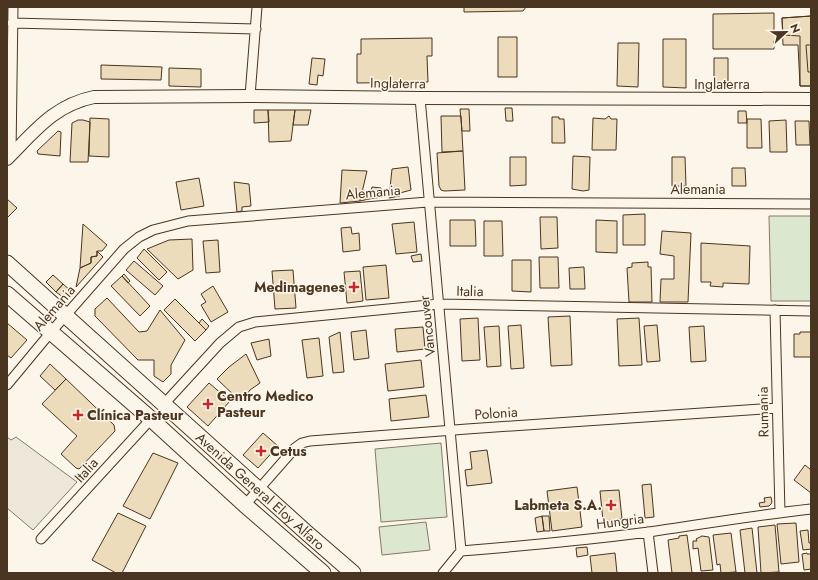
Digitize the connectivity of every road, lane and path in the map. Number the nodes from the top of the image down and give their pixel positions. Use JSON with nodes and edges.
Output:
{"nodes":[{"id":1,"x":13,"y":7,"type":"edge"},
{"id":2,"x":257,"y":7,"type":"edge"},
{"id":3,"x":12,"y":23,"type":"junction"},
{"id":4,"x":256,"y":29,"type":"junction"},
{"id":5,"x":250,"y":96,"type":"junction"},
{"id":6,"x":420,"y":98,"type":"junction"},
{"id":7,"x":811,"y":99,"type":"edge"},
{"id":8,"x":9,"y":157,"type":"edge"},
{"id":9,"x":428,"y":202,"type":"junction"},
{"id":10,"x":811,"y":204,"type":"edge"},
{"id":11,"x":7,"y":264,"type":"edge"},
{"id":12,"x":7,"y":294,"type":"edge"},
{"id":13,"x":439,"y":304,"type":"junction"},
{"id":14,"x":775,"y":310,"type":"junction"},
{"id":15,"x":811,"y":311,"type":"edge"},
{"id":16,"x":65,"y":316,"type":"junction"},
{"id":17,"x":51,"y":332,"type":"junction"},
{"id":18,"x":7,"y":384,"type":"edge"},
{"id":19,"x":164,"y":404,"type":"junction"},
{"id":20,"x":777,"y":408,"type":"junction"},
{"id":21,"x":151,"y":419,"type":"junction"},
{"id":22,"x":450,"y":430,"type":"junction"},
{"id":23,"x":259,"y":490,"type":"junction"},
{"id":24,"x":245,"y":505,"type":"junction"},
{"id":25,"x":811,"y":509,"type":"edge"},
{"id":26,"x":780,"y":513,"type":"junction"},
{"id":27,"x":648,"y":532,"type":"junction"},
{"id":28,"x":41,"y":539,"type":"dead end"},
{"id":29,"x":461,"y":551,"type":"junction"},
{"id":30,"x":323,"y":573,"type":"edge"},
{"id":31,"x":353,"y":573,"type":"edge"},
{"id":32,"x":443,"y":573,"type":"edge"},
{"id":33,"x":653,"y":573,"type":"edge"}],
"edges":[{"from":1,"to":3,"type":"street"},
{"from":2,"to":4,"type":"street"},
{"from":3,"to":4,"type":"street"},
{"from":3,"to":8,"type":"street"},
{"from":4,"to":5,"type":"street"},
{"from":5,"to":6,"type":"street","name":"Inglaterra"},
{"from":5,"to":8,"type":"street","name":"Inglaterra"},
{"from":6,"to":7,"type":"street","name":"Inglaterra"},
{"from":6,"to":9,"type":"street","name":"Vancouver"},
{"from":9,"to":10,"type":"street","name":"Alemania"},
{"from":9,"to":13,"type":"street","name":"Vancouver"},
{"from":9,"to":16,"type":"street","name":"Alemania"},
{"from":11,"to":16,"type":"main road","name":"Avenida General Eloy Alfaro"},
{"from":12,"to":17,"type":"main road","name":"Avenida General Eloy Alfaro"},
{"from":13,"to":14,"type":"street","name":"Italia"},
{"from":13,"to":19,"type":"street","name":"Italia"},
{"from":13,"to":22,"type":"street","name":"Vancouver"},
{"from":14,"to":15,"type":"street","name":"Italia"},
{"from":14,"to":20,"type":"street","name":"Rumania"},
{"from":16,"to":17,"type":"street","name":"Alemania"},
{"from":16,"to":19,"type":"main road","name":"Avenida General Eloy Alfaro"},
{"from":17,"to":18,"type":"street","name":"Alemania"},
{"from":17,"to":21,"type":"main road","name":"Avenida General Eloy Alfaro"},
{"from":19,"to":23,"type":"main road","name":"Avenida General Eloy Alfaro"},
{"from":20,"to":22,"type":"street","name":"Polonia"},
{"from":20,"to":26,"type":"street","name":"Rumania"},
{"from":21,"to":24,"type":"main road","name":"Avenida General Eloy Alfaro"},
{"from":21,"to":28,"type":"street","name":"Italia"},
{"from":22,"to":23,"type":"street","name":"Polonia"},
{"from":22,"to":29,"type":"street","name":"Vancouver"},
{"from":23,"to":24,"type":"street","name":"Polonia"},
{"from":23,"to":31,"type":"main road","name":"Avenida General Eloy Alfaro"},
{"from":24,"to":30,"type":"main road","name":"Avenida General Eloy Alfaro"},
{"from":25,"to":26,"type":"street","name":"Hungria"},
{"from":26,"to":27,"type":"street","name":"Hungria"},
{"from":27,"to":29,"type":"street","name":"Hungria"},
{"from":27,"to":33,"type":"street"},
{"from":29,"to":32,"type":"street"}]}
